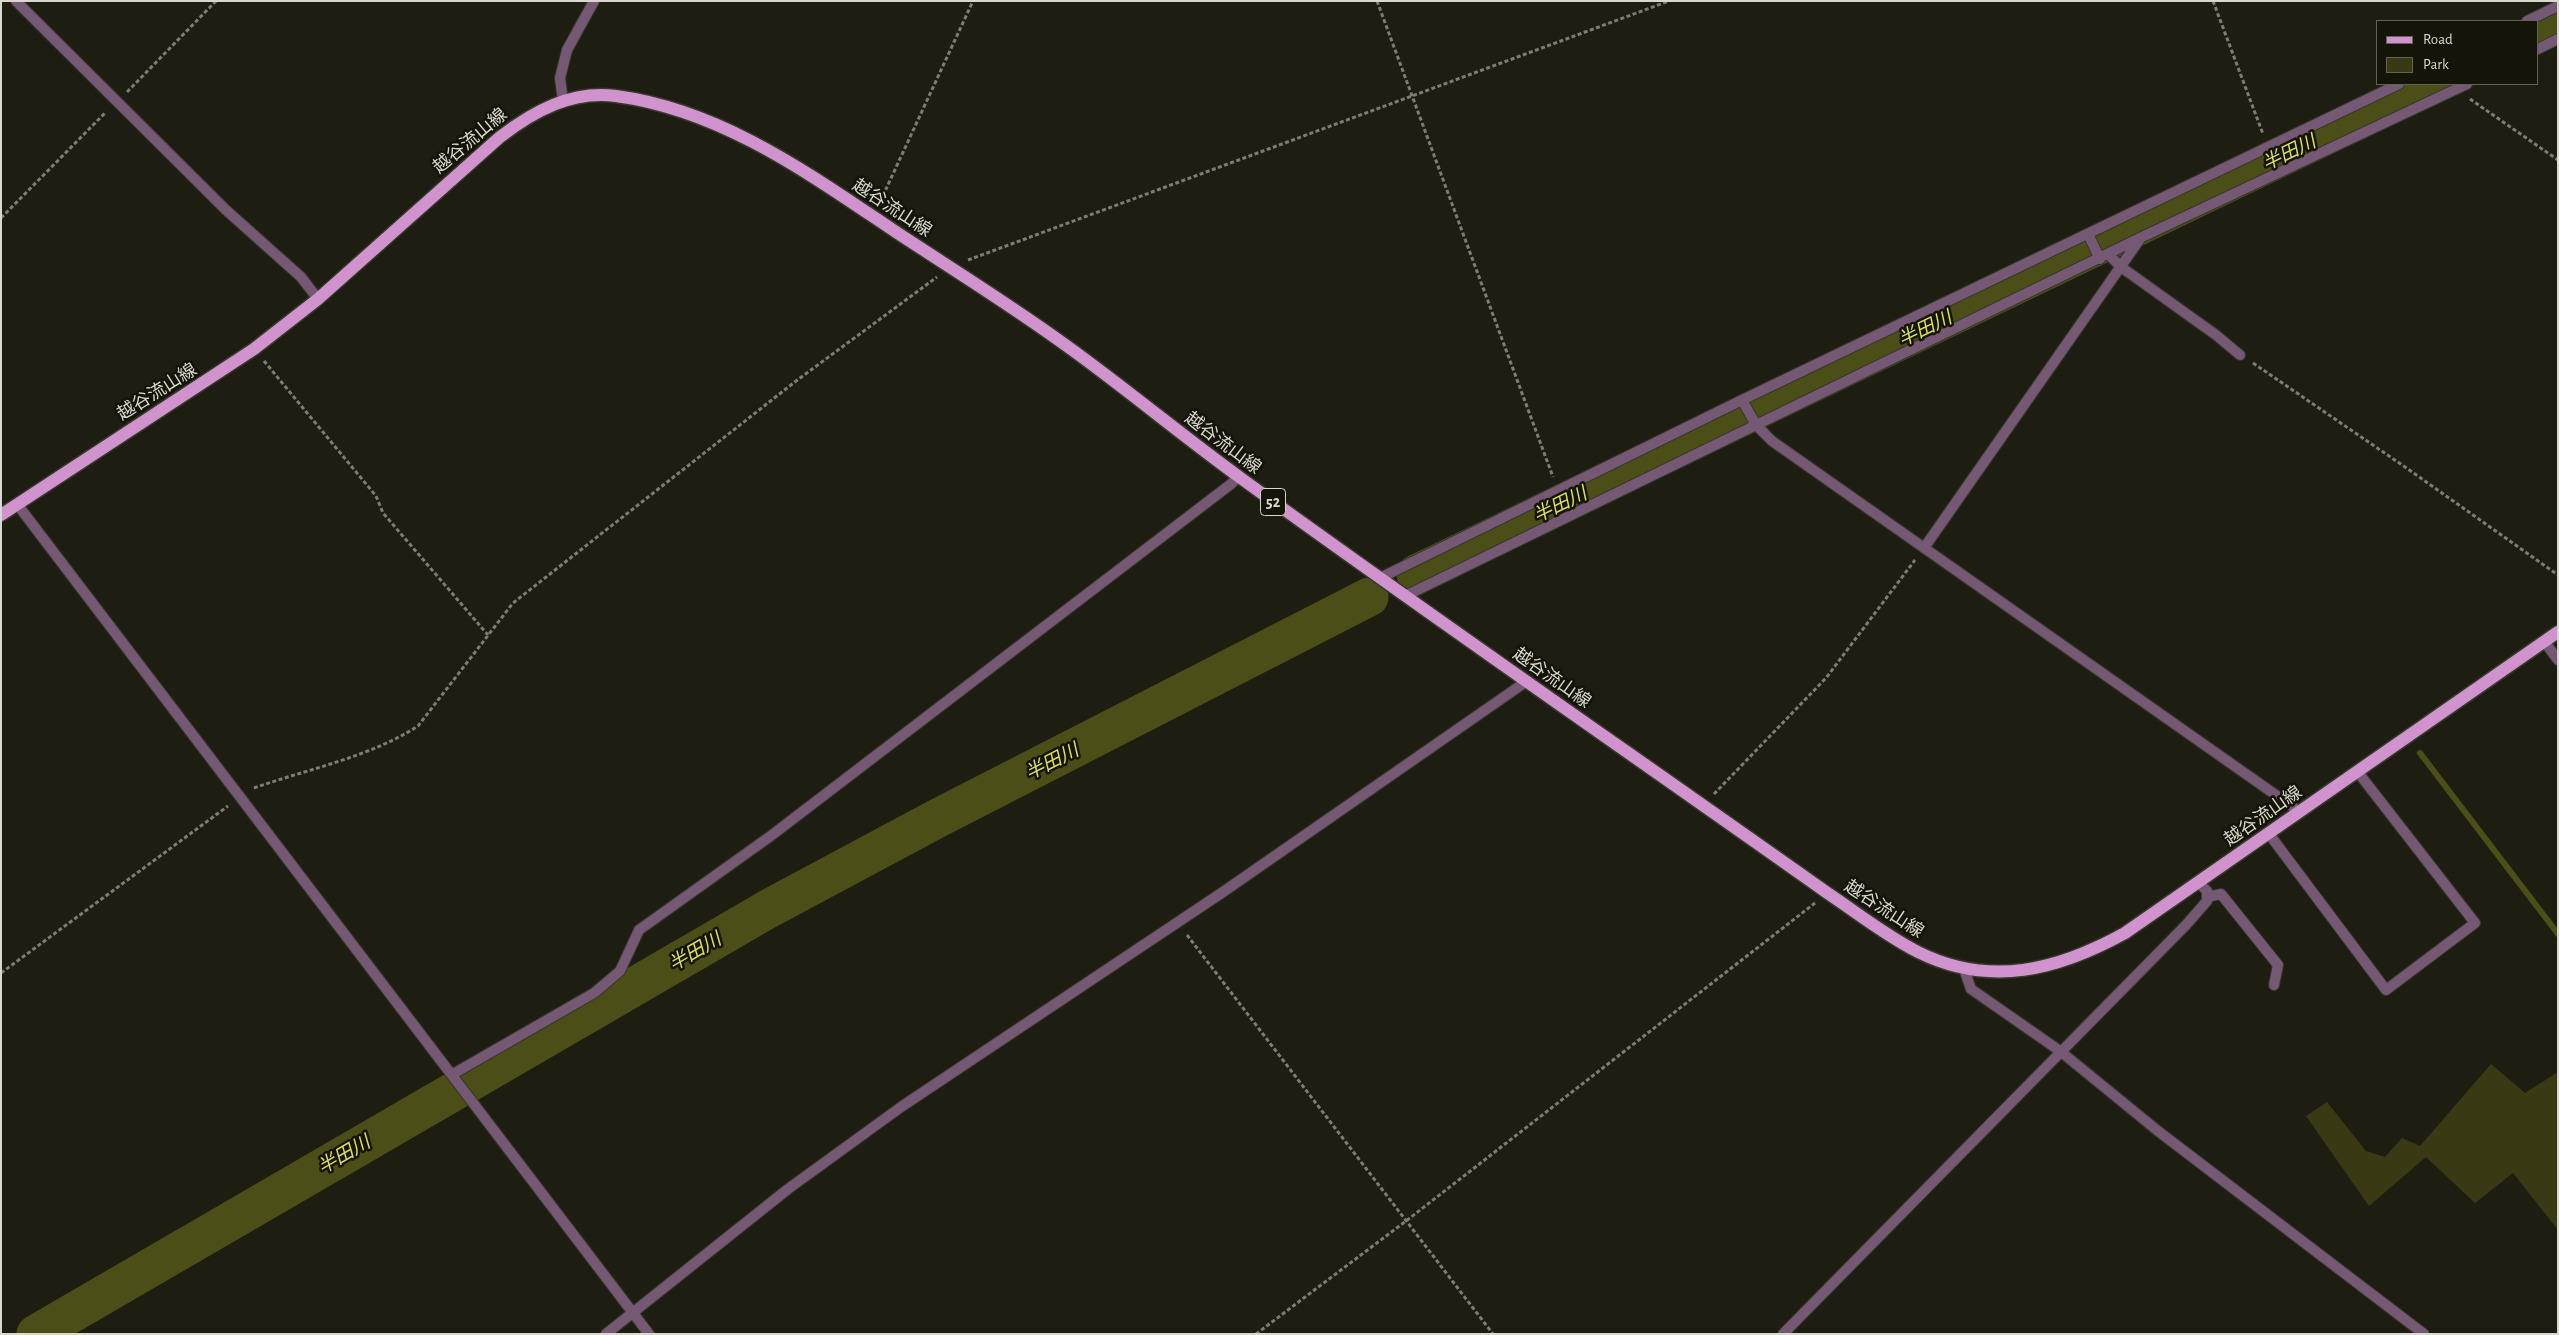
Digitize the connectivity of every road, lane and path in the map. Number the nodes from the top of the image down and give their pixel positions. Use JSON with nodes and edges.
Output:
{"nodes":[{"id":1,"x":16,"y":1,"type":"edge"},
{"id":2,"x":216,"y":1,"type":"edge"},
{"id":3,"x":594,"y":1,"type":"edge"},
{"id":4,"x":973,"y":1,"type":"edge"},
{"id":5,"x":1376,"y":1,"type":"edge"},
{"id":6,"x":1669,"y":1,"type":"edge"},
{"id":7,"x":2213,"y":1,"type":"edge"},
{"id":8,"x":2558,"y":6,"type":"edge"},
{"id":9,"x":2529,"y":20,"type":"edge"},
{"id":10,"x":2558,"y":39,"type":"edge"},
{"id":11,"x":2539,"y":48,"type":"edge"},
{"id":12,"x":2397,"y":85,"type":"edge"},
{"id":13,"x":2463,"y":86,"type":"edge"},
{"id":14,"x":1412,"y":97,"type":"junction"},
{"id":15,"x":118,"y":101,"type":"junction"},
{"id":16,"x":563,"y":101,"type":"junction"},
{"id":17,"x":2268,"y":148,"type":"junction"},
{"id":18,"x":2558,"y":160,"type":"edge"},
{"id":19,"x":873,"y":216,"type":"junction"},
{"id":20,"x":1,"y":218,"type":"edge"},
{"id":21,"x":2142,"y":237,"type":"junction"},
{"id":22,"x":2090,"y":238,"type":"junction"},
{"id":23,"x":2103,"y":256,"type":"junction"},
{"id":24,"x":950,"y":267,"type":"junction"},
{"id":25,"x":2121,"y":267,"type":"junction"},
{"id":26,"x":318,"y":299,"type":"junction"},
{"id":27,"x":254,"y":349,"type":"junction"},
{"id":28,"x":2240,"y":355,"type":"joint"},
{"id":29,"x":1744,"y":403,"type":"junction"},
{"id":30,"x":1754,"y":422,"type":"junction"},
{"id":31,"x":1238,"y":476,"type":"junction"},
{"id":32,"x":1559,"y":490,"type":"junction"},
{"id":33,"x":17,"y":504,"type":"junction"},
{"id":34,"x":1,"y":515,"type":"edge"},
{"id":35,"x":1924,"y":548,"type":"junction"},
{"id":36,"x":2558,"y":575,"type":"edge"},
{"id":37,"x":1380,"y":578,"type":"junction"},
{"id":38,"x":1405,"y":596,"type":"junction"},
{"id":39,"x":2558,"y":632,"type":"edge"},
{"id":40,"x":488,"y":635,"type":"junction"},
{"id":41,"x":2544,"y":641,"type":"junction"},
{"id":42,"x":2558,"y":660,"type":"edge"},
{"id":43,"x":1526,"y":681,"type":"junction"},
{"id":44,"x":2357,"y":771,"type":"junction"},
{"id":45,"x":239,"y":798,"type":"junction"},
{"id":46,"x":1703,"y":805,"type":"junction"},
{"id":47,"x":2300,"y":812,"type":"junction"},
{"id":48,"x":2268,"y":834,"type":"junction"},
{"id":49,"x":2200,"y":883,"type":"junction"},
{"id":50,"x":1826,"y":892,"type":"junction"},
{"id":51,"x":2207,"y":897,"type":"junction"},
{"id":52,"x":1177,"y":922,"type":"junction"},
{"id":53,"x":1964,"y":969,"type":"junction"},
{"id":54,"x":1,"y":973,"type":"edge"},
{"id":55,"x":2274,"y":985,"type":"dead end"},
{"id":56,"x":2060,"y":1051,"type":"junction"},
{"id":57,"x":455,"y":1077,"type":"junction"},
{"id":58,"x":1406,"y":1221,"type":"junction"},
{"id":59,"x":633,"y":1313,"type":"junction"},
{"id":60,"x":606,"y":1334,"type":"edge"},
{"id":61,"x":650,"y":1334,"type":"edge"},
{"id":62,"x":1256,"y":1334,"type":"edge"},
{"id":63,"x":1493,"y":1334,"type":"edge"},
{"id":64,"x":1783,"y":1334,"type":"edge"},
{"id":65,"x":2424,"y":1334,"type":"edge"}],
"edges":[{"from":1,"to":15,"type":"street"},
{"from":2,"to":15,"type":"path"},
{"from":3,"to":16,"type":"street"},
{"from":4,"to":19,"type":"path"},
{"from":5,"to":14,"type":"path"},
{"from":6,"to":14,"type":"path"},
{"from":7,"to":17,"type":"path"},
{"from":8,"to":9,"type":"street"},
{"from":10,"to":11,"type":"street"},
{"from":12,"to":17,"type":"street"},
{"from":13,"to":18,"type":"path"},
{"from":13,"to":21,"type":"street"},
{"from":14,"to":24,"type":"path"},
{"from":14,"to":32,"type":"path"},
{"from":15,"to":20,"type":"path"},
{"from":15,"to":26,"type":"street"},
{"from":16,"to":19,"type":"main road","name":"越谷流山線","number":"52"},
{"from":16,"to":26,"type":"main road","name":"越谷流山線","number":"52"},
{"from":17,"to":22,"type":"street"},
{"from":19,"to":24,"type":"main road","name":"越谷流山線","number":"52"},
{"from":21,"to":23,"type":"street"},
{"from":21,"to":25,"type":"street"},
{"from":22,"to":23,"type":"street"},
{"from":22,"to":29,"type":"street"},
{"from":23,"to":25,"type":"street"},
{"from":23,"to":30,"type":"street"},
{"from":24,"to":31,"type":"main road","name":"越谷流山線","number":"52"},
{"from":24,"to":40,"type":"path"},
{"from":25,"to":28,"type":"street"},
{"from":25,"to":35,"type":"street"},
{"from":26,"to":27,"type":"main road","name":"越谷流山線","number":"52"},
{"from":27,"to":33,"type":"main road","name":"越谷流山線","number":"52"},
{"from":27,"to":40,"type":"path"},
{"from":28,"to":36,"type":"path"},
{"from":29,"to":30,"type":"street"},
{"from":29,"to":32,"type":"street"},
{"from":30,"to":35,"type":"street"},
{"from":30,"to":38,"type":"street"},
{"from":31,"to":37,"type":"main road","name":"越谷流山線","number":"52"},
{"from":31,"to":57,"type":"street"},
{"from":32,"to":37,"type":"street"},
{"from":33,"to":34,"type":"main road","name":"越谷流山線","number":"52"},
{"from":33,"to":45,"type":"street"},
{"from":35,"to":46,"type":"path"},
{"from":35,"to":47,"type":"street"},
{"from":37,"to":38,"type":"main road","name":"越谷流山線","number":"52"},
{"from":38,"to":43,"type":"main road","name":"越谷流山線","number":"52"},
{"from":39,"to":41,"type":"main road","name":"越谷流山線","number":"52"},
{"from":40,"to":45,"type":"path"},
{"from":41,"to":42,"type":"street"},
{"from":41,"to":44,"type":"main road","name":"越谷流山線","number":"52"},
{"from":43,"to":46,"type":"main road","name":"越谷流山線","number":"52"},
{"from":43,"to":52,"type":"street"},
{"from":44,"to":47,"type":"main road","name":"越谷流山線","number":"52"},
{"from":44,"to":48,"type":"street"},
{"from":45,"to":54,"type":"path"},
{"from":45,"to":57,"type":"street"},
{"from":46,"to":50,"type":"main road","name":"越谷流山線","number":"52"},
{"from":47,"to":48,"type":"main road","name":"越谷流山線","number":"52"},
{"from":48,"to":49,"type":"main road","name":"越谷流山線","number":"52"},
{"from":49,"to":51,"type":"street"},
{"from":49,"to":53,"type":"main road","name":"越谷流山線","number":"52"},
{"from":50,"to":53,"type":"main road","name":"越谷流山線","number":"52"},
{"from":50,"to":58,"type":"path"},
{"from":51,"to":55,"type":"street"},
{"from":51,"to":56,"type":"street"},
{"from":52,"to":58,"type":"path"},
{"from":52,"to":59,"type":"street"},
{"from":53,"to":56,"type":"street"},
{"from":56,"to":64,"type":"street"},
{"from":56,"to":65,"type":"street"},
{"from":57,"to":59,"type":"street"},
{"from":58,"to":62,"type":"path"},
{"from":58,"to":63,"type":"path"},
{"from":59,"to":60,"type":"street"},
{"from":59,"to":61,"type":"street"}]}
